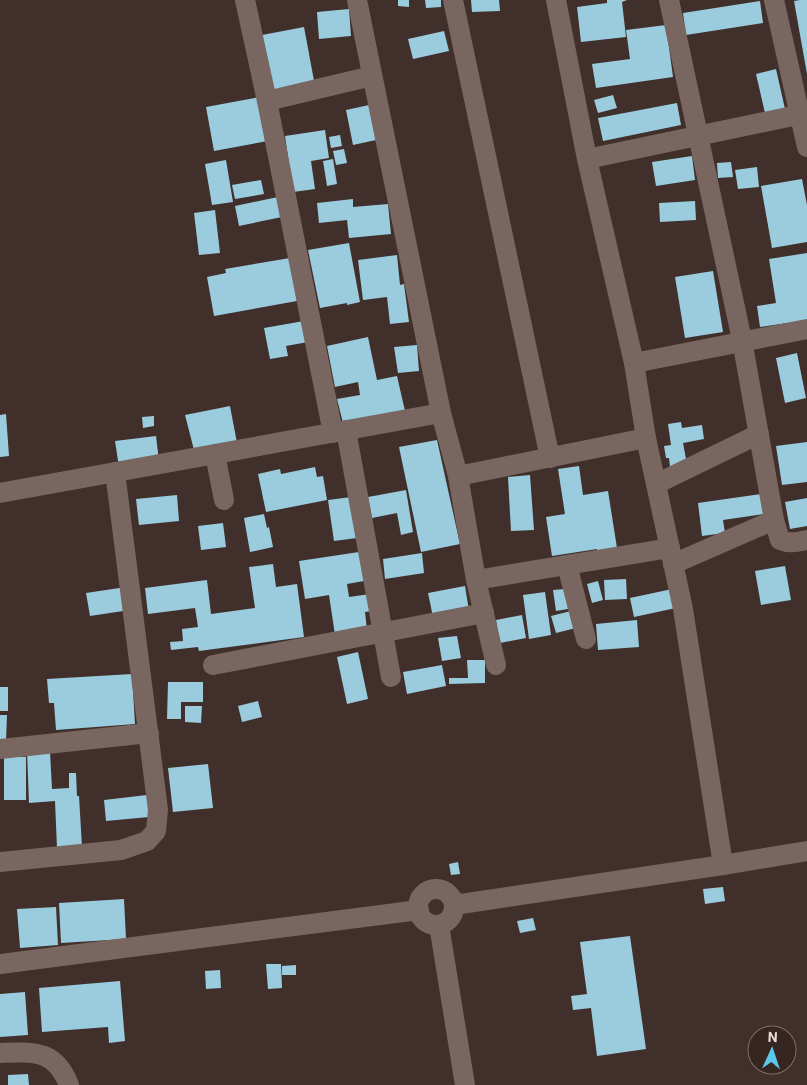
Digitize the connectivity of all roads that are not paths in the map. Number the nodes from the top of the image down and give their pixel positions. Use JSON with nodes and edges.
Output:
{"nodes":[{"id":1,"x":245,"y":0,"type":"edge"},
{"id":2,"x":357,"y":0,"type":"edge"},
{"id":3,"x":453,"y":0,"type":"edge"},
{"id":4,"x":556,"y":0,"type":"edge"},
{"id":5,"x":669,"y":0,"type":"edge"},
{"id":6,"x":774,"y":0,"type":"edge"},
{"id":7,"x":372,"y":76,"type":"junction"},
{"id":8,"x":267,"y":101,"type":"junction"},
{"id":9,"x":804,"y":114,"type":"edge"},
{"id":10,"x":697,"y":136,"type":"junction"},
{"id":11,"x":807,"y":147,"type":"edge"},
{"id":12,"x":588,"y":159,"type":"junction"},
{"id":13,"x":807,"y":329,"type":"edge"},
{"id":14,"x":742,"y":340,"type":"junction"},
{"id":15,"x":634,"y":363,"type":"junction"},
{"id":16,"x":441,"y":413,"type":"junction"},
{"id":17,"x":339,"y":432,"type":"junction"},
{"id":18,"x":759,"y":434,"type":"junction"},
{"id":19,"x":646,"y":438,"type":"junction"},
{"id":20,"x":215,"y":454,"type":"junction"},
{"id":21,"x":550,"y":458,"type":"junction"},
{"id":22,"x":116,"y":472,"type":"junction"},
{"id":23,"x":458,"y":476,"type":"junction"},
{"id":24,"x":656,"y":484,"type":"junction"},
{"id":25,"x":0,"y":493,"type":"edge"},
{"id":26,"x":224,"y":500,"type":"dead end"},
{"id":27,"x":774,"y":520,"type":"junction"},
{"id":28,"x":807,"y":540,"type":"edge"},
{"id":29,"x":672,"y":556,"type":"junction"},
{"id":30,"x":567,"y":565,"type":"junction"},
{"id":31,"x":476,"y":580,"type":"junction"},
{"id":32,"x":484,"y":613,"type":"junction"},
{"id":33,"x":384,"y":632,"type":"junction"},
{"id":34,"x":586,"y":639,"type":"dead end"},
{"id":35,"x":212,"y":665,"type":"dead end"},
{"id":36,"x":496,"y":665,"type":"dead end"},
{"id":37,"x":391,"y":677,"type":"dead end"},
{"id":38,"x":149,"y":734,"type":"junction"},
{"id":39,"x":0,"y":749,"type":"edge"},
{"id":40,"x":807,"y":851,"type":"edge"},
{"id":41,"x":0,"y":862,"type":"edge"},
{"id":42,"x":723,"y":865,"type":"junction"},
{"id":43,"x":454,"y":905,"type":"junction"},
{"id":44,"x":419,"y":910,"type":"junction"},
{"id":45,"x":439,"y":925,"type":"junction"},
{"id":46,"x":0,"y":964,"type":"edge"},
{"id":47,"x":0,"y":1053,"type":"edge"},
{"id":48,"x":69,"y":1085,"type":"edge"},
{"id":49,"x":466,"y":1085,"type":"edge"}],
"edges":[{"from":1,"to":8,"type":"street"},
{"from":2,"to":7,"type":"street"},
{"from":3,"to":21,"type":"street"},
{"from":4,"to":12,"type":"street"},
{"from":5,"to":10,"type":"street"},
{"from":6,"to":9,"type":"street"},
{"from":7,"to":8,"type":"street"},
{"from":7,"to":16,"type":"street"},
{"from":8,"to":17,"type":"street"},
{"from":9,"to":10,"type":"street"},
{"from":9,"to":11,"type":"street"},
{"from":10,"to":12,"type":"street"},
{"from":10,"to":14,"type":"street"},
{"from":12,"to":15,"type":"street"},
{"from":13,"to":14,"type":"street"},
{"from":14,"to":15,"type":"street"},
{"from":14,"to":18,"type":"street"},
{"from":15,"to":19,"type":"street"},
{"from":16,"to":17,"type":"street"},
{"from":16,"to":23,"type":"street"},
{"from":17,"to":20,"type":"street"},
{"from":17,"to":33,"type":"street"},
{"from":18,"to":24,"type":"street"},
{"from":18,"to":27,"type":"street"},
{"from":19,"to":21,"type":"street"},
{"from":19,"to":24,"type":"street"},
{"from":20,"to":22,"type":"street"},
{"from":20,"to":26,"type":"street"},
{"from":21,"to":23,"type":"street"},
{"from":22,"to":25,"type":"street"},
{"from":22,"to":38,"type":"street"},
{"from":23,"to":31,"type":"street"},
{"from":24,"to":29,"type":"street"},
{"from":27,"to":28,"type":"street"},
{"from":27,"to":29,"type":"street"},
{"from":29,"to":30,"type":"street"},
{"from":29,"to":42,"type":"street"},
{"from":30,"to":31,"type":"street"},
{"from":30,"to":34,"type":"street"},
{"from":31,"to":32,"type":"street"},
{"from":32,"to":33,"type":"street"},
{"from":32,"to":36,"type":"street"},
{"from":33,"to":35,"type":"street"},
{"from":33,"to":37,"type":"street"},
{"from":38,"to":39,"type":"street"},
{"from":38,"to":41,"type":"street"},
{"from":40,"to":42,"type":"street"},
{"from":42,"to":43,"type":"street"},
{"from":43,"to":44,"type":"street"},
{"from":43,"to":45,"type":"street"},
{"from":44,"to":45,"type":"street"},
{"from":44,"to":46,"type":"street"},
{"from":45,"to":49,"type":"street"},
{"from":47,"to":48,"type":"street"}]}
